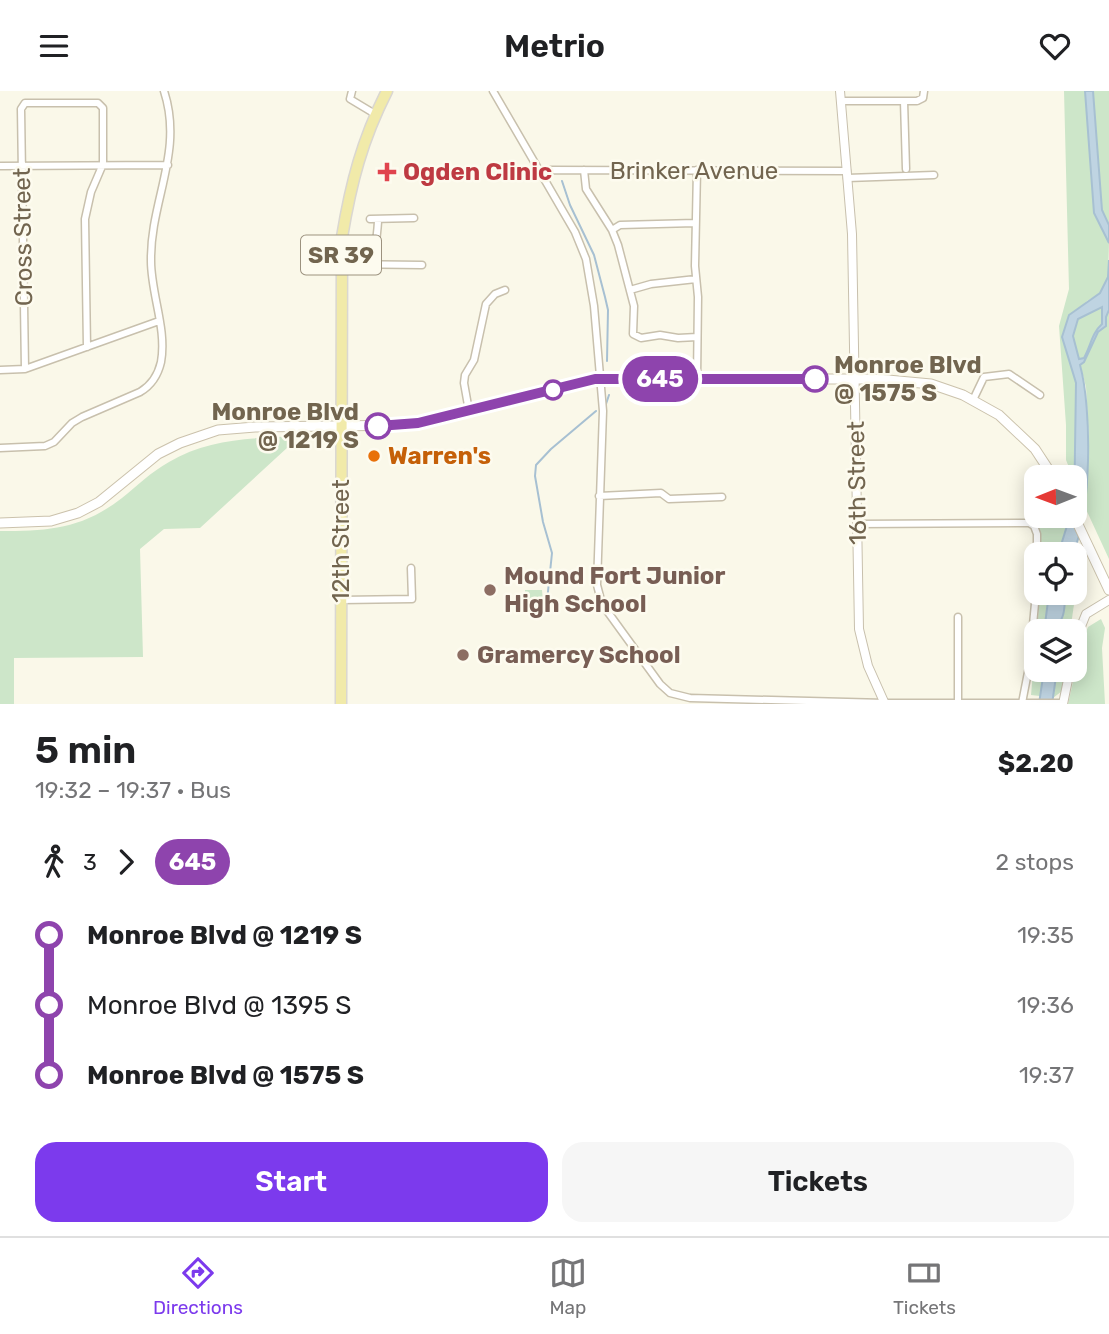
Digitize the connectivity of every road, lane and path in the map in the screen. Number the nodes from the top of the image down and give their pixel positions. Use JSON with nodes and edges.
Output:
{"nodes":[{"id":1,"x":164,"y":91,"type":"edge"},
{"id":2,"x":352,"y":91,"type":"edge"},
{"id":3,"x":387,"y":91,"type":"edge"},
{"id":4,"x":493,"y":91,"type":"edge"},
{"id":5,"x":840,"y":91,"type":"edge"},
{"id":6,"x":924,"y":91,"type":"edge"},
{"id":7,"x":841,"y":101,"type":"junction"},
{"id":8,"x":904,"y":101,"type":"junction"},
{"id":9,"x":375,"y":114,"type":"junction"},
{"id":10,"x":103,"y":165,"type":"junction"},
{"id":11,"x":168,"y":165,"type":"junction"},
{"id":12,"x":0,"y":166,"type":"edge"},
{"id":13,"x":22,"y":166,"type":"junction"},
{"id":14,"x":906,"y":169,"type":"dead end"},
{"id":15,"x":584,"y":170,"type":"junction"},
{"id":16,"x":697,"y":170,"type":"junction"},
{"id":17,"x":541,"y":174,"type":"junction"},
{"id":18,"x":847,"y":175,"type":"junction"},
{"id":19,"x":934,"y":175,"type":"dead end"},
{"id":20,"x":414,"y":218,"type":"dead end"},
{"id":21,"x":695,"y":223,"type":"junction"},
{"id":22,"x":612,"y":230,"type":"junction"},
{"id":23,"x":341,"y":264,"type":"junction"},
{"id":24,"x":374,"y":264,"type":"junction"},
{"id":25,"x":422,"y":265,"type":"dead end"},
{"id":26,"x":696,"y":279,"type":"junction"},
{"id":27,"x":505,"y":290,"type":"dead end"},
{"id":28,"x":630,"y":290,"type":"junction"},
{"id":29,"x":159,"y":321,"type":"junction"},
{"id":30,"x":697,"y":337,"type":"junction"},
{"id":31,"x":87,"y":347,"type":"junction"},
{"id":32,"x":25,"y":369,"type":"junction"},
{"id":33,"x":0,"y":370,"type":"edge"},
{"id":34,"x":600,"y":379,"type":"junction"},
{"id":35,"x":697,"y":379,"type":"junction"},
{"id":36,"x":855,"y":379,"type":"junction"},
{"id":37,"x":1040,"y":395,"type":"dead end"},
{"id":38,"x":973,"y":400,"type":"junction"},
{"id":39,"x":469,"y":411,"type":"junction"},
{"id":40,"x":341,"y":426,"type":"junction"},
{"id":41,"x":0,"y":447,"type":"edge"},
{"id":42,"x":1047,"y":465,"type":"edge"},
{"id":43,"x":599,"y":496,"type":"junction"},
{"id":44,"x":722,"y":497,"type":"dead end"},
{"id":45,"x":0,"y":523,"type":"edge"},
{"id":46,"x":857,"y":524,"type":"junction"},
{"id":47,"x":1080,"y":529,"type":"edge"},
{"id":48,"x":1037,"y":542,"type":"edge"},
{"id":49,"x":411,"y":568,"type":"dead end"},
{"id":50,"x":1109,"y":590,"type":"edge"},
{"id":51,"x":341,"y":600,"type":"junction"},
{"id":52,"x":1109,"y":600,"type":"edge"},
{"id":53,"x":1035,"y":605,"type":"edge"},
{"id":54,"x":958,"y":617,"type":"dead end"},
{"id":55,"x":1084,"y":619,"type":"edge"},
{"id":56,"x":1068,"y":682,"type":"edge"},
{"id":57,"x":748,"y":701,"type":"edge"},
{"id":58,"x":885,"y":703,"type":"edge"},
{"id":59,"x":958,"y":703,"type":"edge"},
{"id":60,"x":1022,"y":703,"type":"edge"},
{"id":61,"x":1035,"y":703,"type":"edge"},
{"id":62,"x":1054,"y":703,"type":"edge"},
{"id":63,"x":341,"y":704,"type":"edge"},
{"id":64,"x":1063,"y":704,"type":"edge"}],
"edges":[{"from":1,"to":11,"type":"street"},
{"from":2,"to":9,"type":"street"},
{"from":3,"to":9,"type":"main road","name":"12th Street","number":"SR 39"},
{"from":4,"to":17,"type":"street"},
{"from":5,"to":7,"type":"street","name":"16th Street"},
{"from":6,"to":8,"type":"street"},
{"from":7,"to":8,"type":"street"},
{"from":7,"to":18,"type":"street","name":"16th Street"},
{"from":8,"to":14,"type":"street"},
{"from":9,"to":23,"type":"main road","name":"12th Street","number":"SR 39"},
{"from":10,"to":11,"type":"street"},
{"from":10,"to":13,"type":"street"},
{"from":10,"to":13,"type":"street","name":"Cross Street"},
{"from":10,"to":31,"type":"street"},
{"from":11,"to":29,"type":"street"},
{"from":12,"to":13,"type":"street"},
{"from":13,"to":32,"type":"street","name":"Cross Street"},
{"from":15,"to":16,"type":"street","name":"Brinker Avenue"},
{"from":15,"to":17,"type":"street","name":"Brinker Avenue"},
{"from":15,"to":22,"type":"street"},
{"from":16,"to":18,"type":"street","name":"Brinker Avenue"},
{"from":16,"to":21,"type":"street"},
{"from":17,"to":34,"type":"street"},
{"from":18,"to":19,"type":"street","name":"Brinker Avenue"},
{"from":18,"to":36,"type":"street","name":"16th Street"},
{"from":20,"to":24,"type":"street"},
{"from":21,"to":22,"type":"street"},
{"from":21,"to":26,"type":"street"},
{"from":22,"to":28,"type":"street"},
{"from":23,"to":24,"type":"street"},
{"from":23,"to":40,"type":"main road","name":"12th Street","number":"SR 39"},
{"from":24,"to":25,"type":"street"},
{"from":26,"to":28,"type":"street"},
{"from":26,"to":30,"type":"street"},
{"from":27,"to":39,"type":"street"},
{"from":28,"to":30,"type":"street"},
{"from":29,"to":31,"type":"street"},
{"from":29,"to":41,"type":"street"},
{"from":30,"to":35,"type":"street"},
{"from":31,"to":32,"type":"street"},
{"from":32,"to":33,"type":"street"},
{"from":34,"to":35,"type":"main road"},
{"from":34,"to":39,"type":"main road"},
{"from":34,"to":43,"type":"street"},
{"from":35,"to":36,"type":"main road"},
{"from":36,"to":38,"type":"main road"},
{"from":36,"to":46,"type":"street","name":"16th Street"},
{"from":37,"to":38,"type":"street"},
{"from":38,"to":42,"type":"main road"},
{"from":39,"to":40,"type":"main road"},
{"from":40,"to":45,"type":"main road"},
{"from":40,"to":51,"type":"main road","name":"12th Street","number":"SR 39"},
{"from":43,"to":44,"type":"street"},
{"from":43,"to":57,"type":"street"},
{"from":46,"to":48,"type":"street"},
{"from":46,"to":58,"type":"street","name":"16th Street"},
{"from":47,"to":50,"type":"main road"},
{"from":49,"to":51,"type":"street"},
{"from":51,"to":63,"type":"main road","name":"12th Street","number":"SR 39"},
{"from":52,"to":55,"type":"street"},
{"from":53,"to":60,"type":"street"},
{"from":54,"to":59,"type":"street"},
{"from":56,"to":64,"type":"street"},
{"from":57,"to":58,"type":"street"},
{"from":58,"to":59,"type":"street"},
{"from":59,"to":60,"type":"street"},
{"from":60,"to":61,"type":"street"},
{"from":61,"to":62,"type":"street"},
{"from":62,"to":64,"type":"street"}]}
